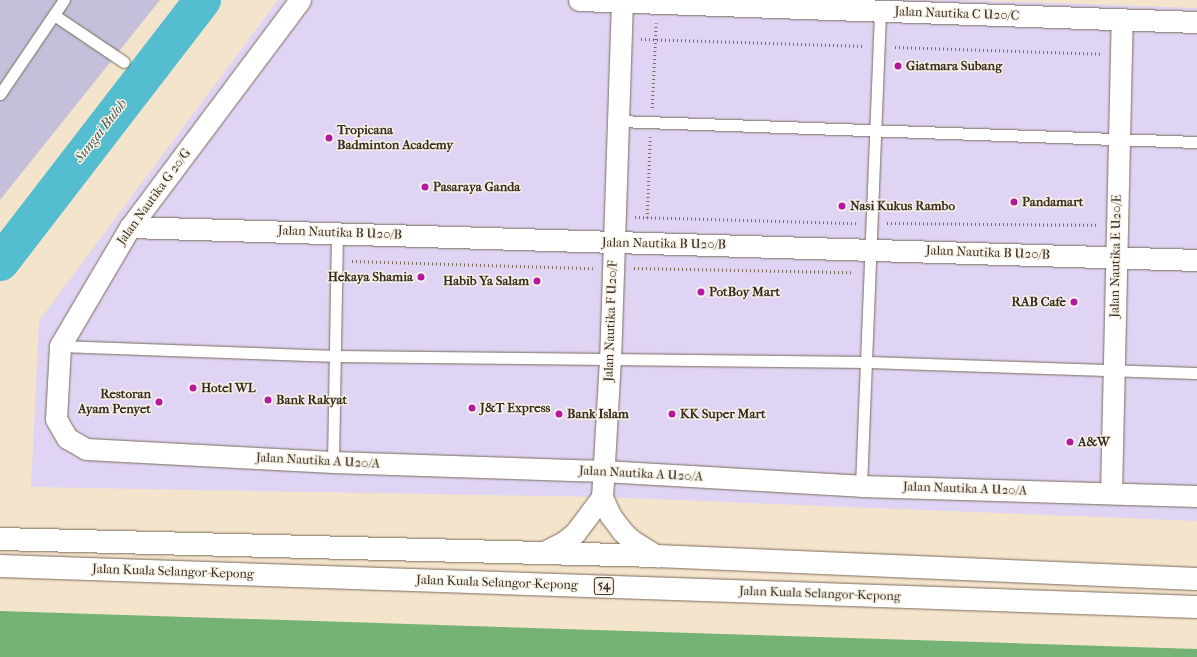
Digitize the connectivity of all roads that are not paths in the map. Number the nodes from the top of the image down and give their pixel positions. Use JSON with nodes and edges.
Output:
{"nodes":[{"id":1,"x":64,"y":0,"type":"edge"},
{"id":2,"x":300,"y":0,"type":"edge"},
{"id":3,"x":578,"y":0,"type":"edge"},
{"id":4,"x":622,"y":1,"type":"junction"},
{"id":5,"x":880,"y":11,"type":"junction"},
{"id":6,"x":54,"y":15,"type":"junction"},
{"id":7,"x":1122,"y":20,"type":"junction"},
{"id":8,"x":1197,"y":22,"type":"edge"},
{"id":9,"x":124,"y":62,"type":"dead end"},
{"id":10,"x":0,"y":94,"type":"edge"},
{"id":11,"x":618,"y":121,"type":"junction"},
{"id":12,"x":875,"y":130,"type":"junction"},
{"id":13,"x":1119,"y":139,"type":"junction"},
{"id":14,"x":1197,"y":142,"type":"edge"},
{"id":15,"x":130,"y":227,"type":"junction"},
{"id":16,"x":337,"y":232,"type":"junction"},
{"id":17,"x":613,"y":242,"type":"junction"},
{"id":18,"x":870,"y":250,"type":"junction"},
{"id":19,"x":1116,"y":258,"type":"junction"},
{"id":20,"x":1197,"y":260,"type":"edge"},
{"id":21,"x":60,"y":346,"type":"junction"},
{"id":22,"x":336,"y":356,"type":"junction"},
{"id":23,"x":610,"y":359,"type":"junction"},
{"id":24,"x":866,"y":362,"type":"junction"},
{"id":25,"x":1113,"y":370,"type":"junction"},
{"id":26,"x":1197,"y":373,"type":"edge"},
{"id":27,"x":86,"y":449,"type":"joint"},
{"id":28,"x":333,"y":462,"type":"junction"},
{"id":29,"x":603,"y":471,"type":"junction"},
{"id":30,"x":862,"y":486,"type":"junction"},
{"id":31,"x":1111,"y":493,"type":"junction"},
{"id":32,"x":1197,"y":496,"type":"edge"},
{"id":33,"x":602,"y":497,"type":"junction"},
{"id":34,"x":6,"y":539,"type":"edge"},
{"id":35,"x":542,"y":553,"type":"junction"},
{"id":36,"x":657,"y":556,"type":"junction"},
{"id":37,"x":6,"y":566,"type":"edge"},
{"id":38,"x":1197,"y":579,"type":"edge"},
{"id":39,"x":1197,"y":607,"type":"edge"}],
"edges":[{"from":1,"to":6,"type":"lane"},
{"from":2,"to":15,"type":"street","name":"Jalan Nautika G 20/G"},
{"from":3,"to":4,"type":"street"},
{"from":4,"to":5,"type":"street","name":"Jalan Nautika C U20/C"},
{"from":4,"to":11,"type":"street","name":"Jalan Nautika F U20/F"},
{"from":5,"to":7,"type":"street","name":"Jalan Nautika C U20/C"},
{"from":5,"to":12,"type":"lane"},
{"from":6,"to":9,"type":"lane"},
{"from":6,"to":10,"type":"lane"},
{"from":7,"to":8,"type":"street","name":"Jalan Nautika C U20/C"},
{"from":7,"to":13,"type":"street","name":"Jalan Nautika E U20/E"},
{"from":11,"to":12,"type":"lane"},
{"from":11,"to":17,"type":"street","name":"Jalan Nautika F U20/F"},
{"from":12,"to":13,"type":"lane"},
{"from":12,"to":18,"type":"lane"},
{"from":13,"to":14,"type":"lane"},
{"from":13,"to":19,"type":"street","name":"Jalan Nautika E U20/E"},
{"from":15,"to":16,"type":"street","name":"Jalan Nautika B U20/B"},
{"from":15,"to":21,"type":"street","name":"Jalan Nautika G 20/G"},
{"from":16,"to":17,"type":"street","name":"Jalan Nautika B U20/B"},
{"from":16,"to":22,"type":"lane"},
{"from":17,"to":18,"type":"street","name":"Jalan Nautika B U20/B"},
{"from":17,"to":23,"type":"street","name":"Jalan Nautika F U20/F"},
{"from":18,"to":19,"type":"street","name":"Jalan Nautika B U20/B"},
{"from":18,"to":24,"type":"lane"},
{"from":19,"to":20,"type":"street","name":"Jalan Nautika B U20/B"},
{"from":19,"to":25,"type":"street","name":"Jalan Nautika E U20/E"},
{"from":21,"to":22,"type":"lane"},
{"from":21,"to":27,"type":"street","name":"Jalan Nautika G 20/G"},
{"from":22,"to":23,"type":"lane"},
{"from":22,"to":28,"type":"lane"},
{"from":23,"to":24,"type":"lane"},
{"from":23,"to":29,"type":"street","name":"Jalan Nautika F U20/F"},
{"from":24,"to":25,"type":"lane"},
{"from":24,"to":30,"type":"lane"},
{"from":25,"to":26,"type":"lane"},
{"from":25,"to":31,"type":"street","name":"Jalan Nautika E U20/E"},
{"from":27,"to":28,"type":"street","name":"Jalan Nautika A U20/A"},
{"from":28,"to":29,"type":"street","name":"Jalan Nautika A U20/A"},
{"from":29,"to":30,"type":"street","name":"Jalan Nautika A U20/A"},
{"from":29,"to":33,"type":"street","name":"Jalan Nautika F U20/F"},
{"from":30,"to":31,"type":"street","name":"Jalan Nautika A U20/A"},
{"from":31,"to":32,"type":"street","name":"Jalan Nautika A U20/A"},
{"from":33,"to":35,"type":"street"},
{"from":33,"to":36,"type":"street","name":"Jalan Nautika F U20/F"},
{"from":34,"to":35,"type":"highway"},
{"from":35,"to":36,"type":"highway"},
{"from":36,"to":38,"type":"highway"},
{"from":37,"to":39,"type":"highway","name":"Jalan Kuala Selangor-Kepong","number":"54"}]}
